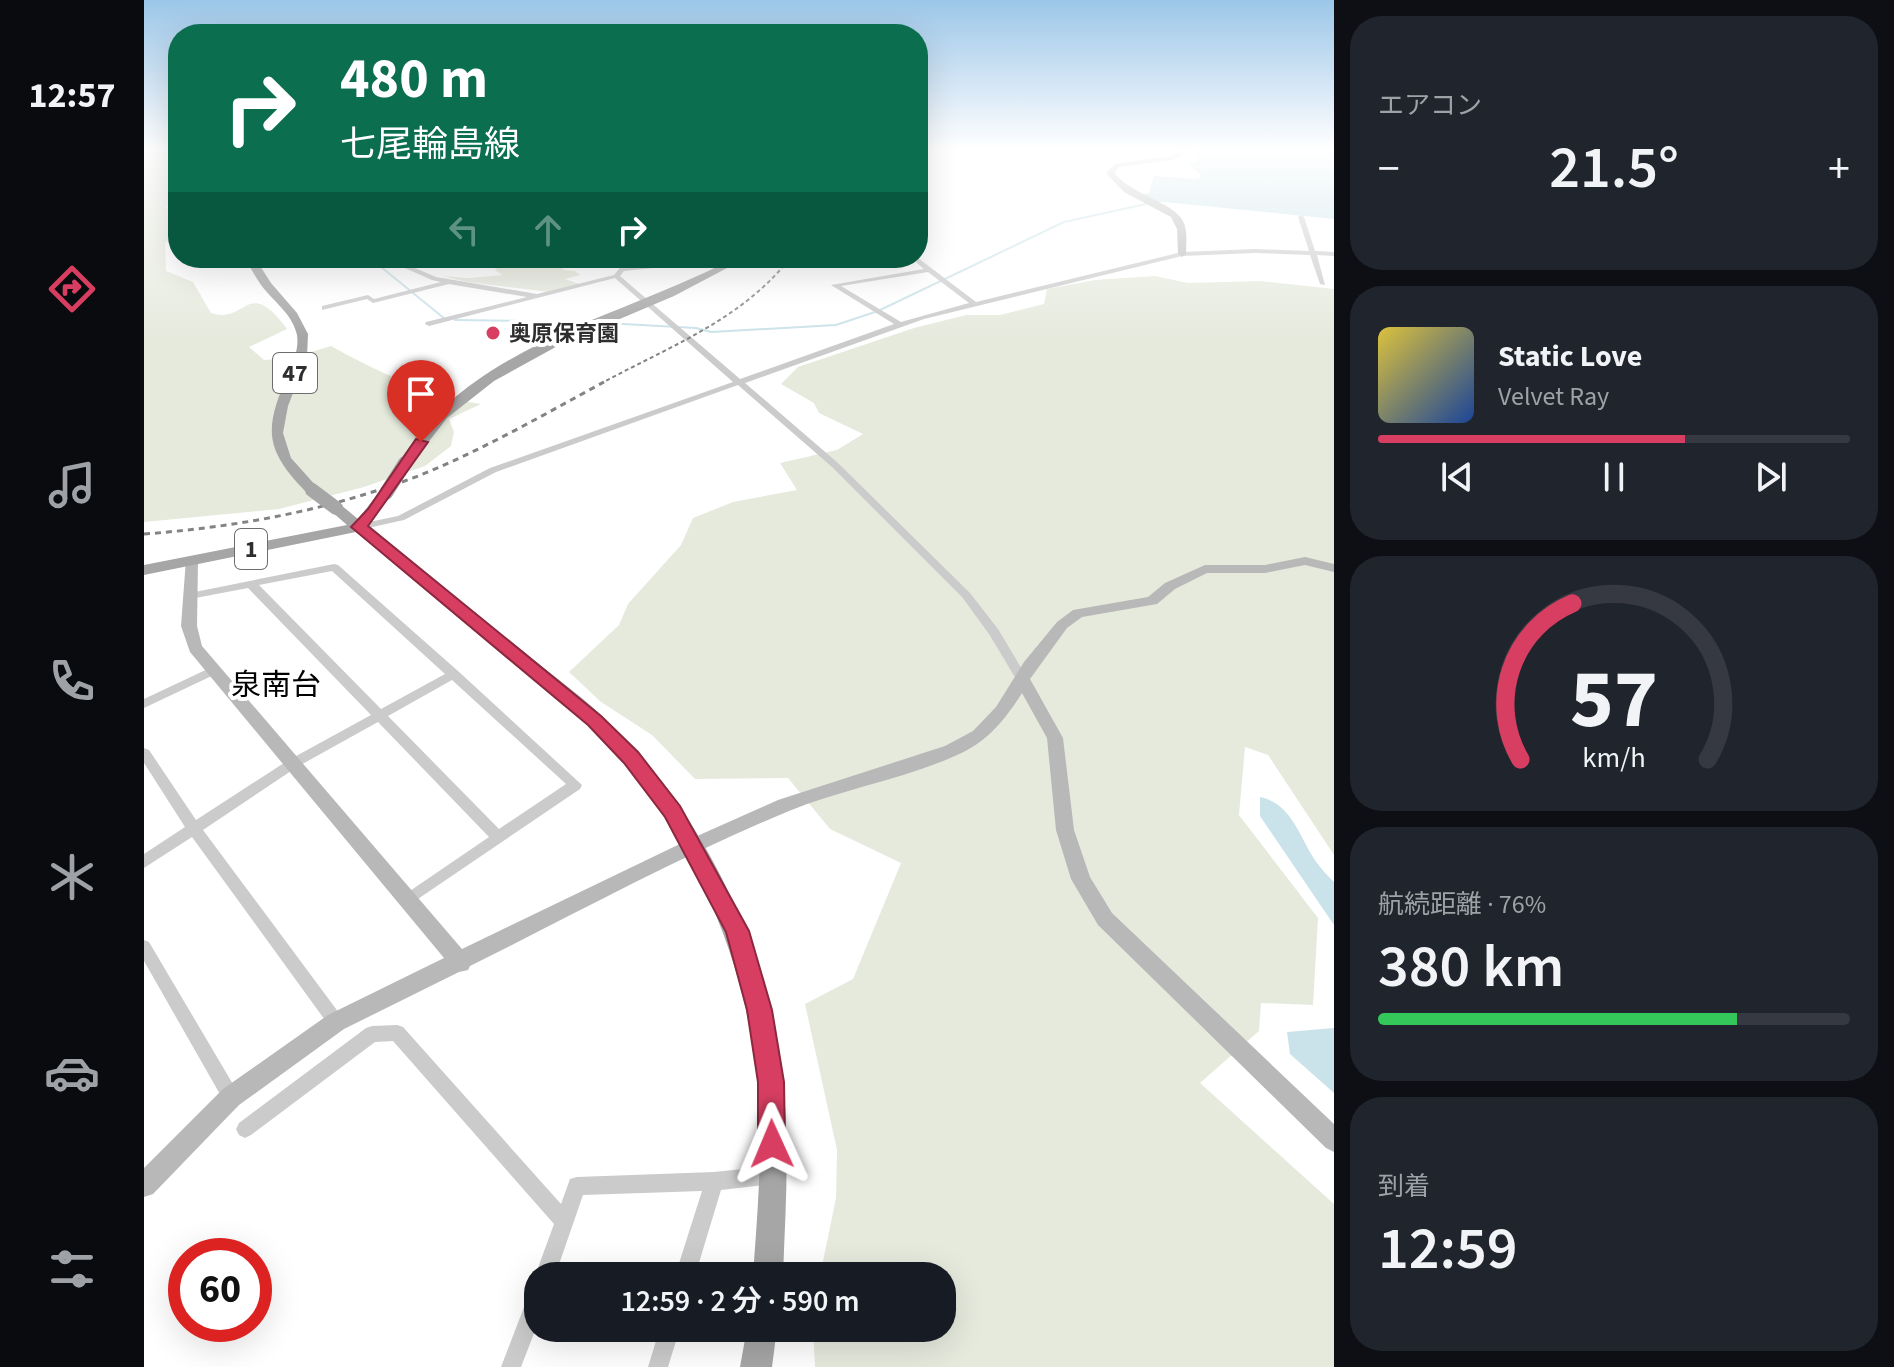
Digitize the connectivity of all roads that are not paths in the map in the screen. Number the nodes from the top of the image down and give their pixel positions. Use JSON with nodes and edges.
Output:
{"nodes":[{"id":1,"x":1167,"y":212,"type":"edge"},
{"id":2,"x":1301,"y":217,"type":"dead end"},
{"id":3,"x":1313,"y":252,"type":"junction"},
{"id":4,"x":1182,"y":254,"type":"junction"},
{"id":5,"x":1334,"y":254,"type":"edge"},
{"id":6,"x":256,"y":268,"type":"edge"},
{"id":7,"x":408,"y":268,"type":"edge"},
{"id":8,"x":622,"y":268,"type":"edge"},
{"id":9,"x":651,"y":268,"type":"edge"},
{"id":10,"x":720,"y":268,"type":"edge"},
{"id":11,"x":926,"y":268,"type":"edge"},
{"id":12,"x":928,"y":270,"type":"junction"},
{"id":13,"x":619,"y":272,"type":"junction"},
{"id":14,"x":449,"y":282,"type":"junction"},
{"id":15,"x":1334,"y":283,"type":"edge"},
{"id":16,"x":540,"y":296,"type":"junction"},
{"id":17,"x":646,"y":303,"type":"junction"},
{"id":18,"x":973,"y":303,"type":"junction"},
{"id":19,"x":325,"y":308,"type":"dead end"},
{"id":20,"x":429,"y":324,"type":"dead end"},
{"id":21,"x":899,"y":324,"type":"junction"},
{"id":22,"x":738,"y":381,"type":"junction"},
{"id":23,"x":359,"y":527,"type":"junction"},
{"id":24,"x":191,"y":562,"type":"junction"},
{"id":25,"x":1334,"y":568,"type":"edge"},
{"id":26,"x":144,"y":570,"type":"edge"},
{"id":27,"x":252,"y":585,"type":"junction"},
{"id":28,"x":190,"y":596,"type":"junction"},
{"id":29,"x":214,"y":670,"type":"junction"},
{"id":30,"x":454,"y":674,"type":"junction"},
{"id":31,"x":1023,"y":681,"type":"junction"},
{"id":32,"x":144,"y":704,"type":"edge"},
{"id":33,"x":377,"y":716,"type":"junction"},
{"id":34,"x":146,"y":759,"type":"edge"},
{"id":35,"x":292,"y":764,"type":"junction"},
{"id":36,"x":194,"y":829,"type":"junction"},
{"id":37,"x":498,"y":837,"type":"junction"},
{"id":38,"x":693,"y":846,"type":"junction"},
{"id":39,"x":144,"y":862,"type":"edge"},
{"id":40,"x":409,"y":899,"type":"junction"},
{"id":41,"x":144,"y":947,"type":"edge"},
{"id":42,"x":461,"y":963,"type":"junction"},
{"id":43,"x":336,"y":1022,"type":"junction"},
{"id":44,"x":231,"y":1097,"type":"junction"},
{"id":45,"x":245,"y":1129,"type":"dead end"},
{"id":46,"x":1334,"y":1140,"type":"edge"},
{"id":47,"x":772,"y":1175,"type":"junction"},
{"id":48,"x":714,"y":1181,"type":"junction"},
{"id":49,"x":144,"y":1185,"type":"edge"},
{"id":50,"x":564,"y":1221,"type":"junction"},
{"id":51,"x":550,"y":1262,"type":"edge"},
{"id":52,"x":689,"y":1262,"type":"edge"},
{"id":53,"x":769,"y":1262,"type":"edge"},
{"id":54,"x":524,"y":1333,"type":"edge"},
{"id":55,"x":666,"y":1342,"type":"edge"},
{"id":56,"x":760,"y":1342,"type":"edge"},
{"id":57,"x":511,"y":1367,"type":"edge"},
{"id":58,"x":658,"y":1367,"type":"edge"},
{"id":59,"x":756,"y":1367,"type":"edge"}],
"edges":[{"from":1,"to":4,"type":"street"},
{"from":2,"to":3,"type":"street"},
{"from":3,"to":4,"type":"street"},
{"from":3,"to":5,"type":"street"},
{"from":3,"to":15,"type":"street"},
{"from":4,"to":18,"type":"street"},
{"from":6,"to":23,"type":"main road","number":"47","bridge":true},
{"from":7,"to":14,"type":"street"},
{"from":8,"to":13,"type":"street"},
{"from":9,"to":13,"type":"street"},
{"from":10,"to":17,"type":"main road"},
{"from":11,"to":12,"type":"street"},
{"from":12,"to":18,"type":"street"},
{"from":12,"to":21,"type":"street"},
{"from":13,"to":16,"type":"street"},
{"from":13,"to":17,"type":"street"},
{"from":14,"to":16,"type":"street"},
{"from":14,"to":19,"type":"street"},
{"from":16,"to":20,"type":"street"},
{"from":17,"to":22,"type":"street"},
{"from":17,"to":23,"type":"main road","bridge":true},
{"from":18,"to":21,"type":"street"},
{"from":21,"to":22,"type":"street"},
{"from":22,"to":23,"type":"street"},
{"from":22,"to":31,"type":"street"},
{"from":23,"to":24,"type":"main road","number":"1"},
{"from":23,"to":38,"type":"main road","number":"47"},
{"from":24,"to":26,"type":"main road","number":"1"},
{"from":24,"to":28,"type":"street"},
{"from":25,"to":31,"type":"street"},
{"from":27,"to":28,"type":"street"},
{"from":27,"to":30,"type":"street"},
{"from":27,"to":33,"type":"street"},
{"from":28,"to":29,"type":"street"},
{"from":29,"to":32,"type":"street"},
{"from":29,"to":35,"type":"street"},
{"from":30,"to":33,"type":"street"},
{"from":30,"to":37,"type":"street"},
{"from":31,"to":38,"type":"street"},
{"from":31,"to":46,"type":"street"},
{"from":33,"to":35,"type":"street"},
{"from":33,"to":37,"type":"street"},
{"from":34,"to":36,"type":"street"},
{"from":35,"to":36,"type":"street"},
{"from":35,"to":40,"type":"street"},
{"from":36,"to":39,"type":"street"},
{"from":36,"to":43,"type":"street"},
{"from":37,"to":40,"type":"street"},
{"from":38,"to":42,"type":"street"},
{"from":38,"to":47,"type":"main road","number":"47"},
{"from":40,"to":42,"type":"street"},
{"from":41,"to":44,"type":"street"},
{"from":42,"to":43,"type":"street"},
{"from":43,"to":44,"type":"street"},
{"from":44,"to":49,"type":"street"},
{"from":45,"to":50,"type":"street"},
{"from":47,"to":48,"type":"street"},
{"from":47,"to":53,"type":"main road","number":"47"},
{"from":48,"to":50,"type":"street"},
{"from":48,"to":52,"type":"street"},
{"from":50,"to":51,"type":"street"},
{"from":54,"to":57,"type":"street"},
{"from":55,"to":58,"type":"street"},
{"from":56,"to":59,"type":"main road"}]}
